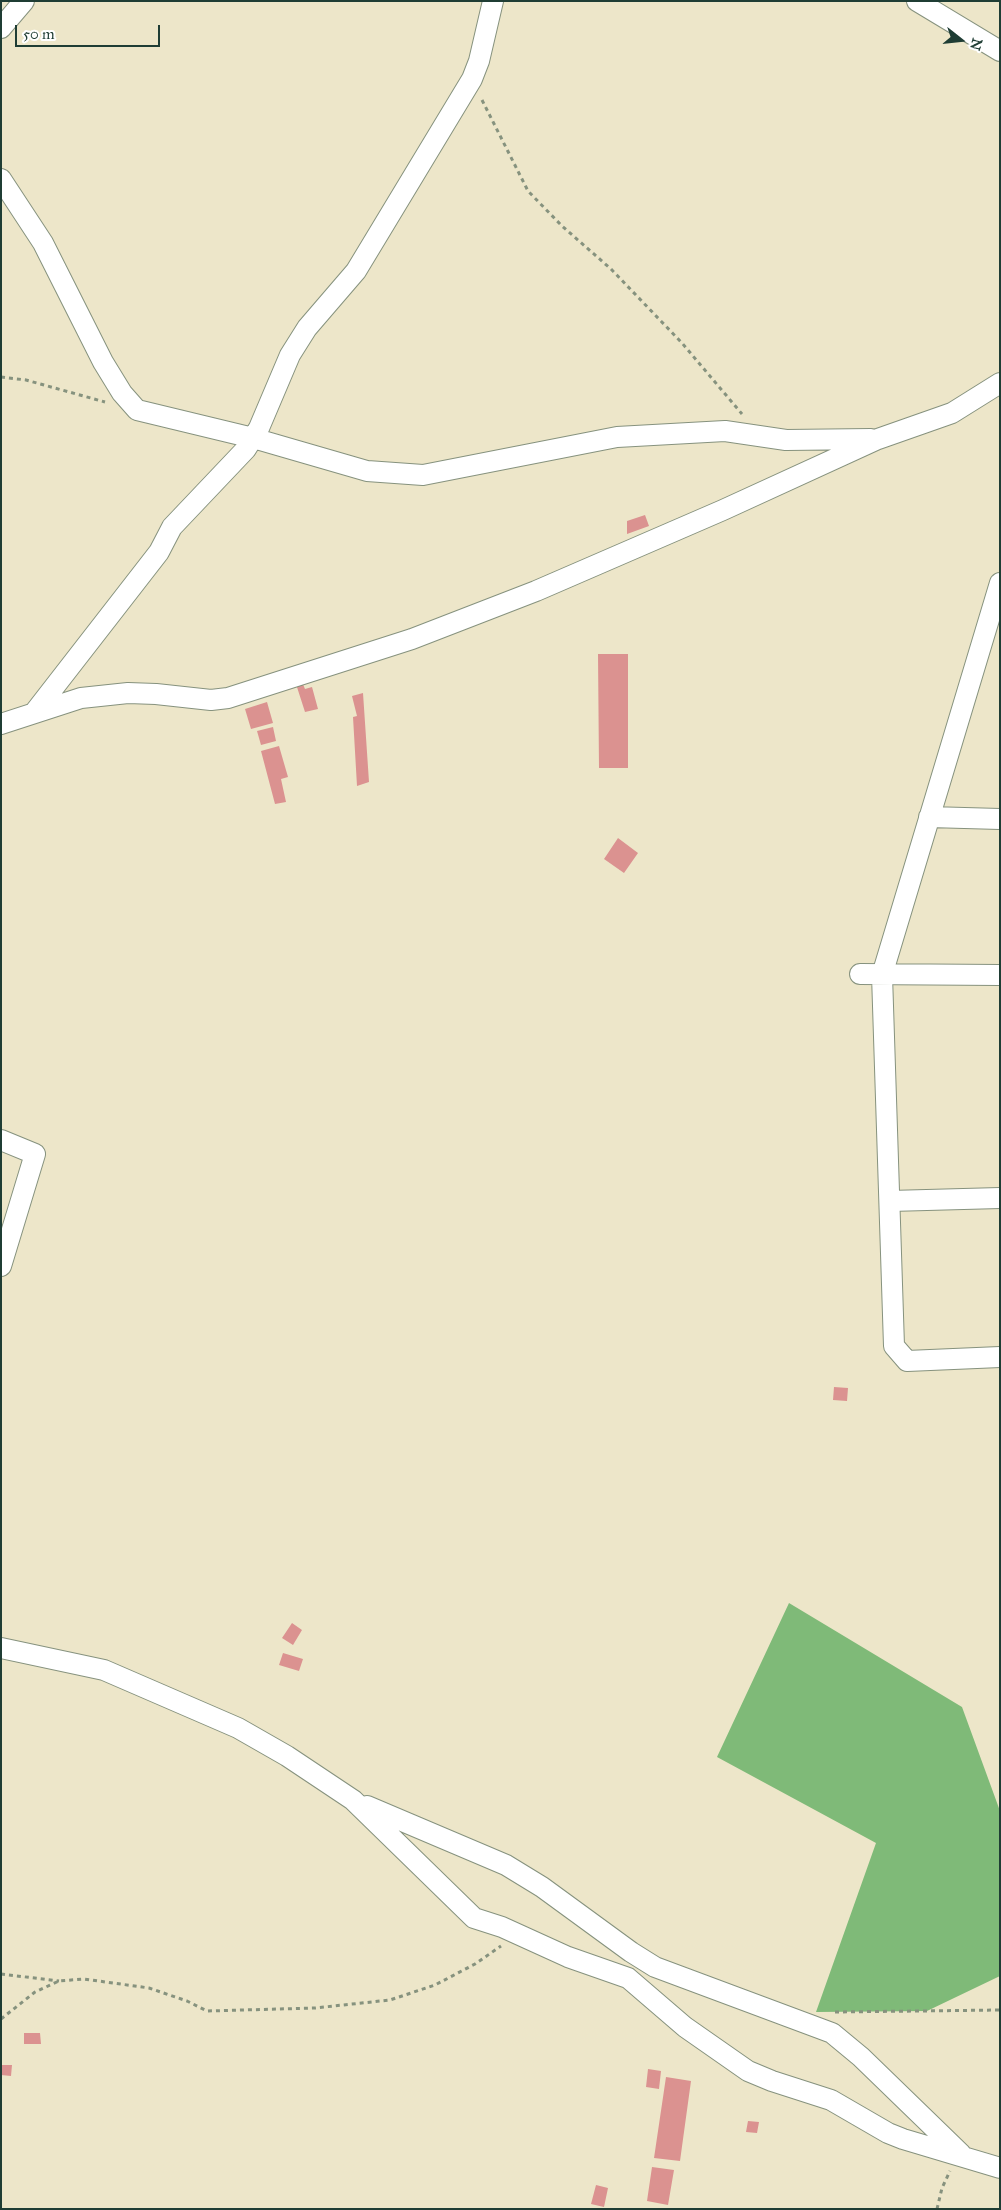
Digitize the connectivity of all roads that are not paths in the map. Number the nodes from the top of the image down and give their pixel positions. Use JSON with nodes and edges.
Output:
{"nodes":[{"id":1,"x":24,"y":1,"type":"edge"},
{"id":2,"x":493,"y":1,"type":"edge"},
{"id":3,"x":918,"y":1,"type":"edge"},
{"id":4,"x":1,"y":28,"type":"edge"},
{"id":5,"x":1000,"y":52,"type":"edge"},
{"id":6,"x":1,"y":179,"type":"edge"},
{"id":7,"x":1000,"y":383,"type":"edge"},
{"id":8,"x":253,"y":438,"type":"junction"},
{"id":9,"x":878,"y":439,"type":"junction"},
{"id":10,"x":1000,"y":583,"type":"edge"},
{"id":11,"x":34,"y":713,"type":"junction"},
{"id":12,"x":1,"y":724,"type":"edge"},
{"id":13,"x":929,"y":817,"type":"junction"},
{"id":14,"x":1000,"y":819,"type":"edge"},
{"id":15,"x":860,"y":974,"type":"dead end"},
{"id":16,"x":882,"y":974,"type":"junction"},
{"id":17,"x":1000,"y":975,"type":"edge"},
{"id":18,"x":1,"y":1140,"type":"edge"},
{"id":19,"x":1000,"y":1198,"type":"edge"},
{"id":20,"x":890,"y":1201,"type":"junction"},
{"id":21,"x":1,"y":1266,"type":"edge"},
{"id":22,"x":1000,"y":1357,"type":"edge"},
{"id":23,"x":1,"y":1648,"type":"edge"},
{"id":24,"x":353,"y":1800,"type":"junction"},
{"id":25,"x":964,"y":2157,"type":"junction"},
{"id":26,"x":1000,"y":2168,"type":"edge"}],
"edges":[{"from":1,"to":4,"type":"street"},
{"from":2,"to":8,"type":"street"},
{"from":3,"to":5,"type":"street"},
{"from":6,"to":8,"type":"street"},
{"from":7,"to":9,"type":"street"},
{"from":8,"to":9,"type":"street"},
{"from":8,"to":11,"type":"street"},
{"from":9,"to":11,"type":"street"},
{"from":10,"to":13,"type":"street"},
{"from":11,"to":12,"type":"street"},
{"from":13,"to":14,"type":"street"},
{"from":13,"to":16,"type":"street"},
{"from":15,"to":16,"type":"street"},
{"from":16,"to":17,"type":"street"},
{"from":16,"to":20,"type":"street"},
{"from":18,"to":21,"type":"street"},
{"from":19,"to":20,"type":"street"},
{"from":20,"to":22,"type":"street"},
{"from":23,"to":24,"type":"street"},
{"from":24,"to":25,"type":"street"},
{"from":24,"to":25,"type":"street"},
{"from":25,"to":26,"type":"street"}]}
